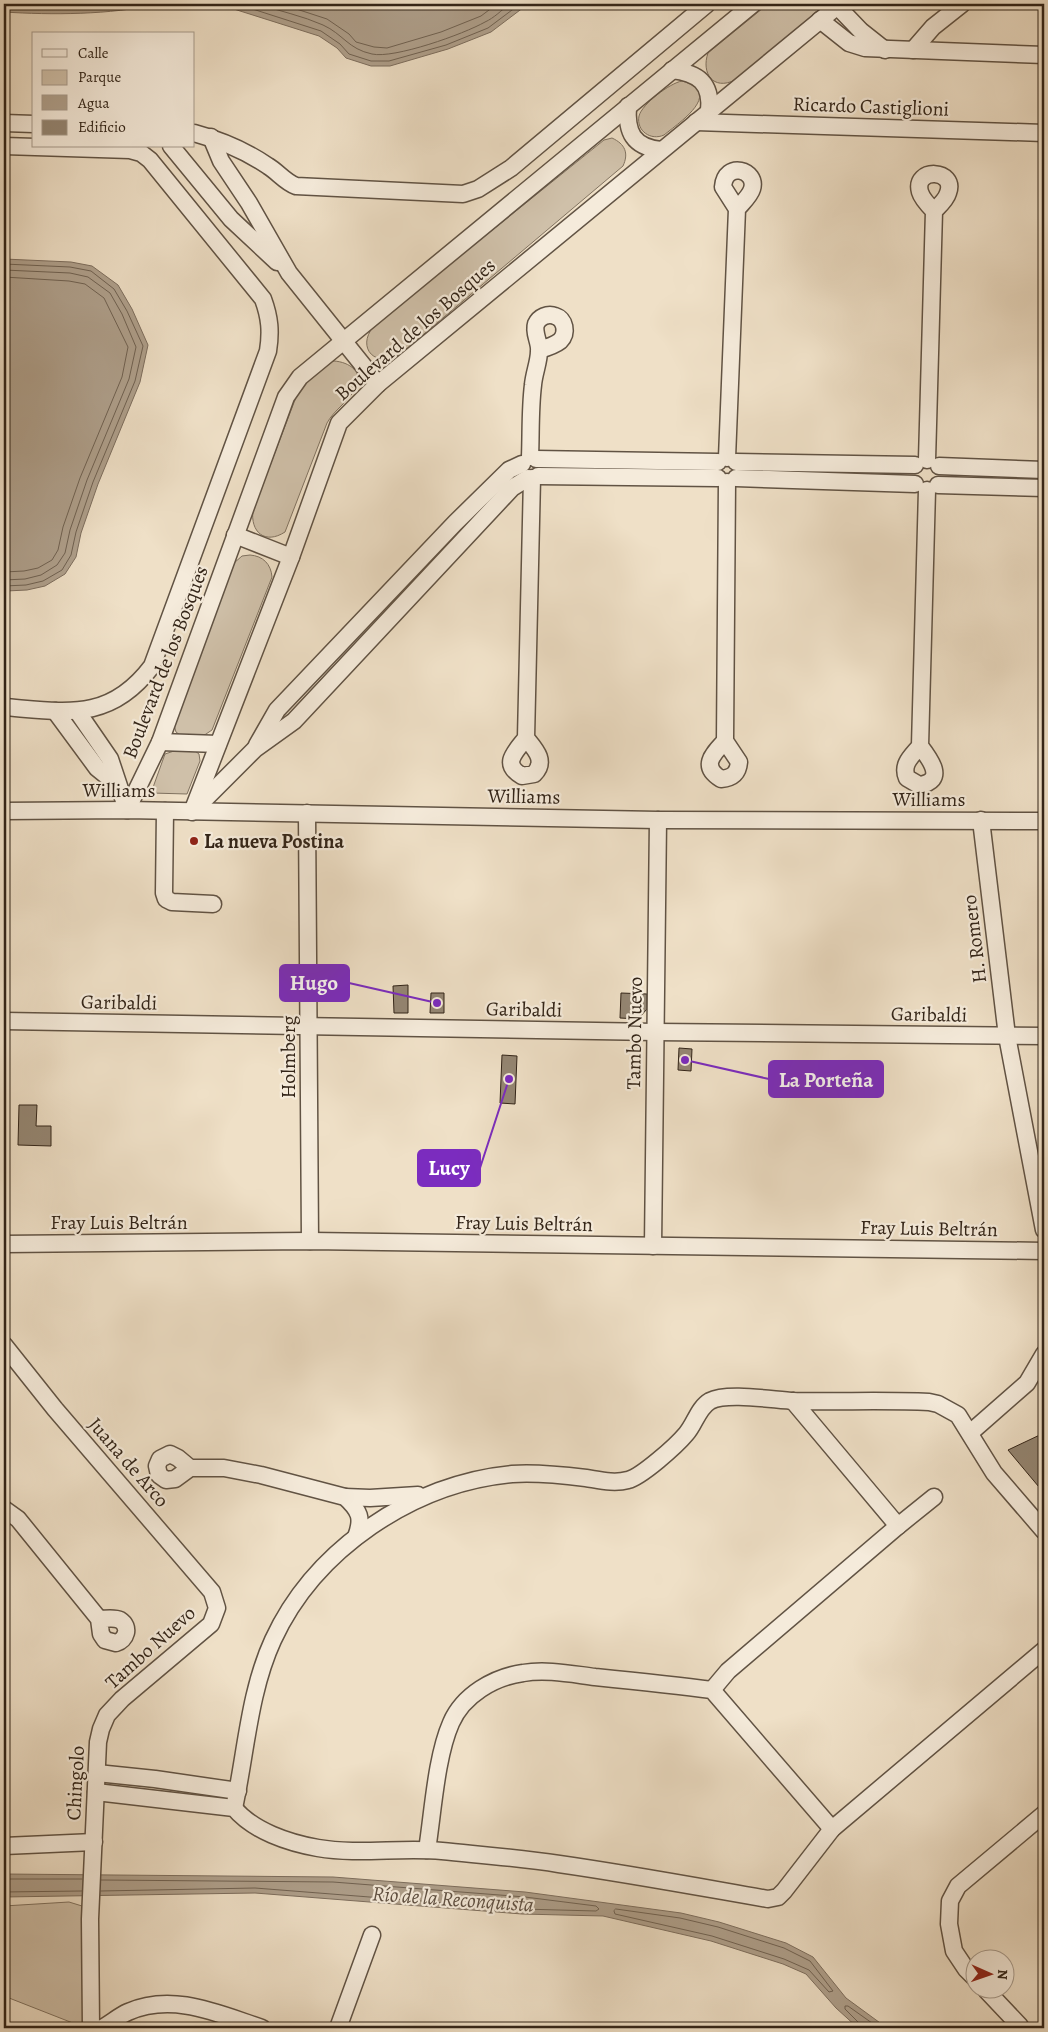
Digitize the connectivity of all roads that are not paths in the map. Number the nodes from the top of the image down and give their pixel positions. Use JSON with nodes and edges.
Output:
{"nodes":[{"id":1,"x":708,"y":4,"type":"edge"},
{"id":2,"x":753,"y":4,"type":"edge"},
{"id":3,"x":962,"y":4,"type":"edge"},
{"id":4,"x":838,"y":5,"type":"edge"},
{"id":5,"x":820,"y":20,"type":"junction"},
{"id":6,"x":885,"y":50,"type":"junction"},
{"id":7,"x":913,"y":50,"type":"junction"},
{"id":8,"x":1044,"y":55,"type":"edge"},
{"id":9,"x":672,"y":70,"type":"junction"},
{"id":10,"x":628,"y":106,"type":"junction"},
{"id":11,"x":709,"y":111,"type":"junction"},
{"id":12,"x":696,"y":122,"type":"junction"},
{"id":13,"x":4,"y":123,"type":"edge"},
{"id":14,"x":32,"y":124,"type":"edge"},
{"id":15,"x":195,"y":133,"type":"edge"},
{"id":16,"x":1044,"y":133,"type":"edge"},
{"id":17,"x":211,"y":138,"type":"junction"},
{"id":18,"x":4,"y":146,"type":"edge"},
{"id":19,"x":32,"y":147,"type":"edge"},
{"id":20,"x":67,"y":148,"type":"edge"},
{"id":21,"x":173,"y":148,"type":"edge"},
{"id":22,"x":661,"y":150,"type":"junction"},
{"id":23,"x":737,"y":208,"type":"dead end"},
{"id":24,"x":934,"y":212,"type":"dead end"},
{"id":25,"x":289,"y":274,"type":"junction"},
{"id":26,"x":343,"y":342,"type":"junction"},
{"id":27,"x":539,"y":350,"type":"dead end"},
{"id":28,"x":378,"y":384,"type":"junction"},
{"id":29,"x":927,"y":464,"type":"junction"},
{"id":30,"x":531,"y":469,"type":"junction"},
{"id":31,"x":727,"y":470,"type":"junction"},
{"id":32,"x":1044,"y":470,"type":"edge"},
{"id":33,"x":927,"y":486,"type":"junction"},
{"id":34,"x":1044,"y":488,"type":"edge"},
{"id":35,"x":235,"y":535,"type":"junction"},
{"id":36,"x":291,"y":557,"type":"junction"},
{"id":37,"x":4,"y":707,"type":"edge"},
{"id":38,"x":55,"y":711,"type":"junction"},
{"id":39,"x":77,"y":711,"type":"junction"},
{"id":40,"x":526,"y":738,"type":"dead end"},
{"id":41,"x":724,"y":741,"type":"dead end"},
{"id":42,"x":160,"y":742,"type":"junction"},
{"id":43,"x":218,"y":744,"type":"junction"},
{"id":44,"x":920,"y":746,"type":"dead end"},
{"id":45,"x":118,"y":785,"type":"junction"},
{"id":46,"x":127,"y":810,"type":"junction"},
{"id":47,"x":4,"y":811,"type":"edge"},
{"id":48,"x":165,"y":811,"type":"junction"},
{"id":49,"x":192,"y":812,"type":"junction"},
{"id":50,"x":307,"y":813,"type":"junction"},
{"id":51,"x":658,"y":820,"type":"junction"},
{"id":52,"x":981,"y":820,"type":"junction"},
{"id":53,"x":1044,"y":821,"type":"edge"},
{"id":54,"x":212,"y":904,"type":"dead end"},
{"id":55,"x":4,"y":1021,"type":"edge"},
{"id":56,"x":309,"y":1027,"type":"junction"},
{"id":57,"x":655,"y":1032,"type":"junction"},
{"id":58,"x":1007,"y":1036,"type":"junction"},
{"id":59,"x":1044,"y":1036,"type":"edge"},
{"id":60,"x":1044,"y":1230,"type":"edge"},
{"id":61,"x":310,"y":1241,"type":"junction"},
{"id":62,"x":4,"y":1244,"type":"edge"},
{"id":63,"x":653,"y":1246,"type":"junction"},
{"id":64,"x":1044,"y":1251,"type":"edge"},
{"id":65,"x":4,"y":1345,"type":"edge"},
{"id":66,"x":1044,"y":1354,"type":"edge"},
{"id":67,"x":793,"y":1401,"type":"junction"},
{"id":68,"x":970,"y":1433,"type":"junction"},
{"id":69,"x":190,"y":1468,"type":"dead end"},
{"id":70,"x":436,"y":1492,"type":"junction"},
{"id":71,"x":346,"y":1497,"type":"junction"},
{"id":72,"x":934,"y":1497,"type":"dead end"},
{"id":73,"x":4,"y":1509,"type":"edge"},
{"id":74,"x":898,"y":1526,"type":"junction"},
{"id":75,"x":1044,"y":1531,"type":"edge"},
{"id":76,"x":356,"y":1536,"type":"junction"},
{"id":77,"x":218,"y":1608,"type":"joint"},
{"id":78,"x":99,"y":1619,"type":"dead end"},
{"id":79,"x":1044,"y":1650,"type":"edge"},
{"id":80,"x":712,"y":1690,"type":"junction"},
{"id":81,"x":108,"y":1715,"type":"joint"},
{"id":82,"x":97,"y":1773,"type":"junction"},
{"id":83,"x":238,"y":1791,"type":"junction"},
{"id":84,"x":96,"y":1792,"type":"junction"},
{"id":85,"x":234,"y":1808,"type":"junction"},
{"id":86,"x":1044,"y":1814,"type":"edge"},
{"id":87,"x":832,"y":1829,"type":"junction"},
{"id":88,"x":4,"y":1846,"type":"edge"},
{"id":89,"x":93,"y":1848,"type":"junction"},
{"id":90,"x":427,"y":1850,"type":"junction"},
{"id":91,"x":372,"y":1935,"type":"dead end"},
{"id":92,"x":966,"y":1969,"type":"edge"},
{"id":93,"x":995,"y":2000,"type":"edge"},
{"id":94,"x":1020,"y":2026,"type":"dead end"},
{"id":95,"x":91,"y":2028,"type":"edge"},
{"id":96,"x":102,"y":2028,"type":"edge"},
{"id":97,"x":262,"y":2028,"type":"edge"},
{"id":98,"x":338,"y":2028,"type":"edge"}],
"edges":[{"from":1,"to":17,"type":"street"},
{"from":2,"to":9,"type":"street","name":"Boulevard de los Bosques"},
{"from":3,"to":7,"type":"street"},
{"from":4,"to":5,"type":"street","name":"Boulevard de los Bosques"},
{"from":4,"to":6,"type":"street"},
{"from":5,"to":6,"type":"street"},
{"from":5,"to":11,"type":"street","name":"Boulevard de los Bosques"},
{"from":6,"to":7,"type":"street"},
{"from":7,"to":8,"type":"street"},
{"from":9,"to":10,"type":"street","name":"Boulevard de los Bosques"},
{"from":9,"to":11,"type":"street"},
{"from":10,"to":22,"type":"street"},
{"from":10,"to":26,"type":"street","name":"Boulevard de los Bosques"},
{"from":11,"to":12,"type":"street","name":"Boulevard de los Bosques"},
{"from":12,"to":16,"type":"street","name":"Ricardo Castiglioni"},
{"from":12,"to":22,"type":"street","name":"Boulevard de los Bosques"},
{"from":13,"to":14,"type":"street"},
{"from":15,"to":17,"type":"street"},
{"from":17,"to":25,"type":"street"},
{"from":18,"to":19,"type":"street"},
{"from":20,"to":39,"type":"street"},
{"from":21,"to":25,"type":"street"},
{"from":22,"to":28,"type":"street","name":"Boulevard de los Bosques"},
{"from":23,"to":31,"type":"street"},
{"from":24,"to":29,"type":"street"},
{"from":25,"to":26,"type":"street"},
{"from":26,"to":28,"type":"street"},
{"from":26,"to":35,"type":"street","name":"Boulevard de los Bosques"},
{"from":27,"to":30,"type":"street"},
{"from":28,"to":36,"type":"street","name":"Boulevard de los Bosques"},
{"from":29,"to":31,"type":"street"},
{"from":29,"to":32,"type":"street"},
{"from":29,"to":33,"type":"street"},
{"from":29,"to":33,"type":"street"},
{"from":30,"to":31,"type":"street"},
{"from":30,"to":40,"type":"street"},
{"from":30,"to":49,"type":"street"},
{"from":31,"to":33,"type":"street"},
{"from":31,"to":41,"type":"street"},
{"from":33,"to":34,"type":"street"},
{"from":33,"to":44,"type":"street"},
{"from":35,"to":36,"type":"street"},
{"from":35,"to":42,"type":"street","name":"Boulevard de los Bosques"},
{"from":36,"to":43,"type":"street","name":"Boulevard de los Bosques"},
{"from":37,"to":38,"type":"street"},
{"from":38,"to":39,"type":"street"},
{"from":38,"to":45,"type":"street"},
{"from":39,"to":45,"type":"street"},
{"from":42,"to":43,"type":"street"},
{"from":42,"to":46,"type":"street","name":"Boulevard de los Bosques"},
{"from":43,"to":49,"type":"street","name":"Boulevard de los Bosques"},
{"from":45,"to":46,"type":"street"},
{"from":46,"to":47,"type":"street","name":"Williams"},
{"from":46,"to":48,"type":"street","name":"Williams"},
{"from":48,"to":49,"type":"street","name":"Williams"},
{"from":48,"to":54,"type":"street"},
{"from":49,"to":50,"type":"street","name":"Williams"},
{"from":50,"to":51,"type":"street","name":"Williams"},
{"from":50,"to":56,"type":"street","name":"Holmberg"},
{"from":51,"to":52,"type":"street","name":"Williams"},
{"from":51,"to":57,"type":"street","name":"Tambo Nuevo"},
{"from":52,"to":53,"type":"street","name":"Williams"},
{"from":52,"to":58,"type":"street","name":"H. Romero"},
{"from":55,"to":56,"type":"street","name":"Garibaldi"},
{"from":56,"to":57,"type":"street","name":"Garibaldi"},
{"from":56,"to":61,"type":"street","name":"Holmberg"},
{"from":57,"to":58,"type":"street","name":"Garibaldi"},
{"from":57,"to":63,"type":"street","name":"Tambo Nuevo"},
{"from":58,"to":59,"type":"street","name":"Garibaldi"},
{"from":58,"to":60,"type":"street","name":"H. Romero"},
{"from":61,"to":62,"type":"street","name":"Fray Luis Beltrán"},
{"from":61,"to":63,"type":"street","name":"Fray Luis Beltrán"},
{"from":63,"to":64,"type":"street","name":"Fray Luis Beltrán"},
{"from":65,"to":77,"type":"street","name":"Juana de Arco"},
{"from":66,"to":68,"type":"street"},
{"from":67,"to":68,"type":"street"},
{"from":67,"to":70,"type":"street"},
{"from":67,"to":74,"type":"street"},
{"from":68,"to":75,"type":"street"},
{"from":69,"to":71,"type":"street"},
{"from":70,"to":71,"type":"street"},
{"from":70,"to":76,"type":"street"},
{"from":71,"to":76,"type":"street"},
{"from":72,"to":74,"type":"street"},
{"from":73,"to":78,"type":"street"},
{"from":74,"to":80,"type":"street"},
{"from":76,"to":83,"type":"street"},
{"from":77,"to":81,"type":"street","name":"Tambo Nuevo"},
{"from":79,"to":87,"type":"street"},
{"from":80,"to":87,"type":"street"},
{"from":80,"to":90,"type":"street"},
{"from":81,"to":82,"type":"street","name":"Chingolo"},
{"from":82,"to":83,"type":"street"},
{"from":82,"to":84,"type":"street","name":"Chingolo"},
{"from":83,"to":85,"type":"street"},
{"from":84,"to":85,"type":"street"},
{"from":84,"to":89,"type":"street","name":"Chingolo"},
{"from":85,"to":90,"type":"street"},
{"from":86,"to":92,"type":"street"},
{"from":87,"to":90,"type":"street"},
{"from":88,"to":89,"type":"street"},
{"from":89,"to":95,"type":"street","name":"Chingolo"},
{"from":91,"to":98,"type":"street"},
{"from":93,"to":94,"type":"street"},
{"from":96,"to":97,"type":"street"}]}
